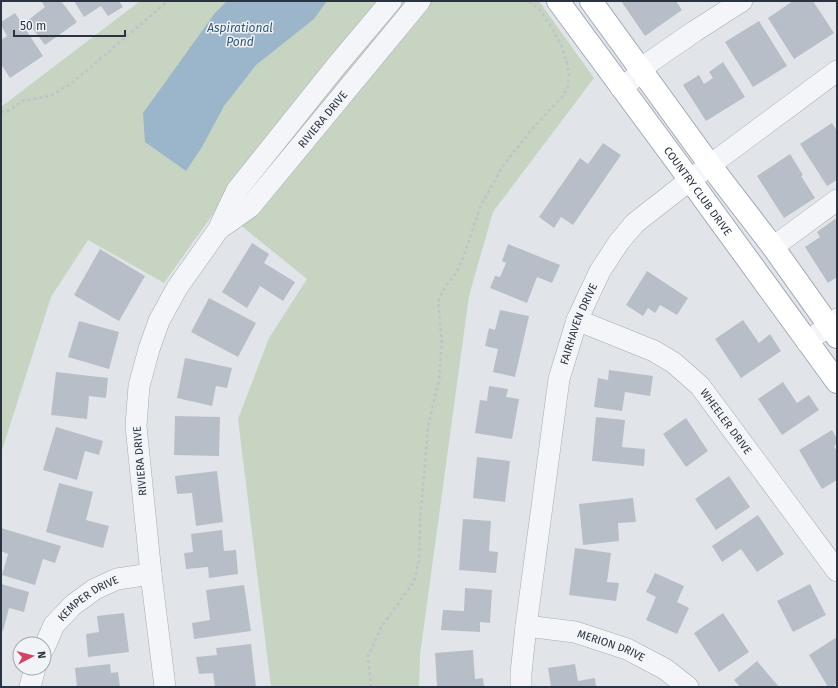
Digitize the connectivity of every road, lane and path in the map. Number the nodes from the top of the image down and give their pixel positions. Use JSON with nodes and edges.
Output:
{"nodes":[{"id":1,"x":168,"y":1,"type":"edge"},
{"id":2,"x":391,"y":1,"type":"edge"},
{"id":3,"x":420,"y":1,"type":"edge"},
{"id":4,"x":528,"y":1,"type":"edge"},
{"id":5,"x":558,"y":1,"type":"edge"},
{"id":6,"x":590,"y":1,"type":"edge"},
{"id":7,"x":742,"y":1,"type":"edge"},
{"id":8,"x":837,"y":71,"type":"edge"},
{"id":9,"x":642,"y":72,"type":"junction"},
{"id":10,"x":621,"y":88,"type":"junction"},
{"id":11,"x":1,"y":112,"type":"edge"},
{"id":12,"x":710,"y":165,"type":"junction"},
{"id":13,"x":690,"y":180,"type":"junction"},
{"id":14,"x":837,"y":200,"type":"edge"},
{"id":15,"x":218,"y":230,"type":"junction"},
{"id":16,"x":772,"y":247,"type":"junction"},
{"id":17,"x":576,"y":320,"type":"junction"},
{"id":18,"x":834,"y":327,"type":"edge"},
{"id":19,"x":807,"y":342,"type":"junction"},
{"id":20,"x":837,"y":382,"type":"edge"},
{"id":21,"x":837,"y":571,"type":"edge"},
{"id":22,"x":151,"y":574,"type":"junction"},
{"id":23,"x":526,"y":626,"type":"junction"},
{"id":24,"x":49,"y":636,"type":"edge"},
{"id":25,"x":33,"y":676,"type":"edge"},
{"id":26,"x":30,"y":687,"type":"edge"},
{"id":27,"x":166,"y":687,"type":"edge"},
{"id":28,"x":371,"y":687,"type":"edge"},
{"id":29,"x":521,"y":687,"type":"edge"},
{"id":30,"x":688,"y":687,"type":"edge"}],
"edges":[{"from":1,"to":11,"type":"path"},
{"from":2,"to":15,"type":"street","name":"RIVIERA DRIVE"},
{"from":3,"to":15,"type":"street","name":"RIVIERA DRIVE"},
{"from":4,"to":28,"type":"path"},
{"from":5,"to":10,"type":"main road","name":"COUNTRY CLUB DRIVE"},
{"from":6,"to":9,"type":"main road"},
{"from":7,"to":9,"type":"street"},
{"from":8,"to":12,"type":"street","name":"FAIRHAVEN DRIVE"},
{"from":9,"to":10,"type":"street"},
{"from":9,"to":12,"type":"main road"},
{"from":10,"to":13,"type":"main road","name":"COUNTRY CLUB DRIVE"},
{"from":12,"to":13,"type":"street","name":"FAIRHAVEN DRIVE"},
{"from":12,"to":16,"type":"main road"},
{"from":13,"to":17,"type":"street","name":"FAIRHAVEN DRIVE"},
{"from":13,"to":19,"type":"main road","name":"COUNTRY CLUB DRIVE"},
{"from":14,"to":16,"type":"street"},
{"from":15,"to":22,"type":"street","name":"RIVIERA DRIVE"},
{"from":16,"to":18,"type":"main road"},
{"from":17,"to":21,"type":"street","name":"WHEELER DRIVE"},
{"from":17,"to":23,"type":"street","name":"FAIRHAVEN DRIVE"},
{"from":18,"to":19,"type":"street"},
{"from":19,"to":20,"type":"main road","name":"COUNTRY CLUB DRIVE"},
{"from":22,"to":24,"type":"street","name":"KEMPER DRIVE"},
{"from":22,"to":27,"type":"street","name":"RIVIERA DRIVE"},
{"from":23,"to":29,"type":"street","name":"FAIRHAVEN DRIVE"},
{"from":23,"to":30,"type":"street","name":"MERION DRIVE"},
{"from":25,"to":26,"type":"street"}]}
